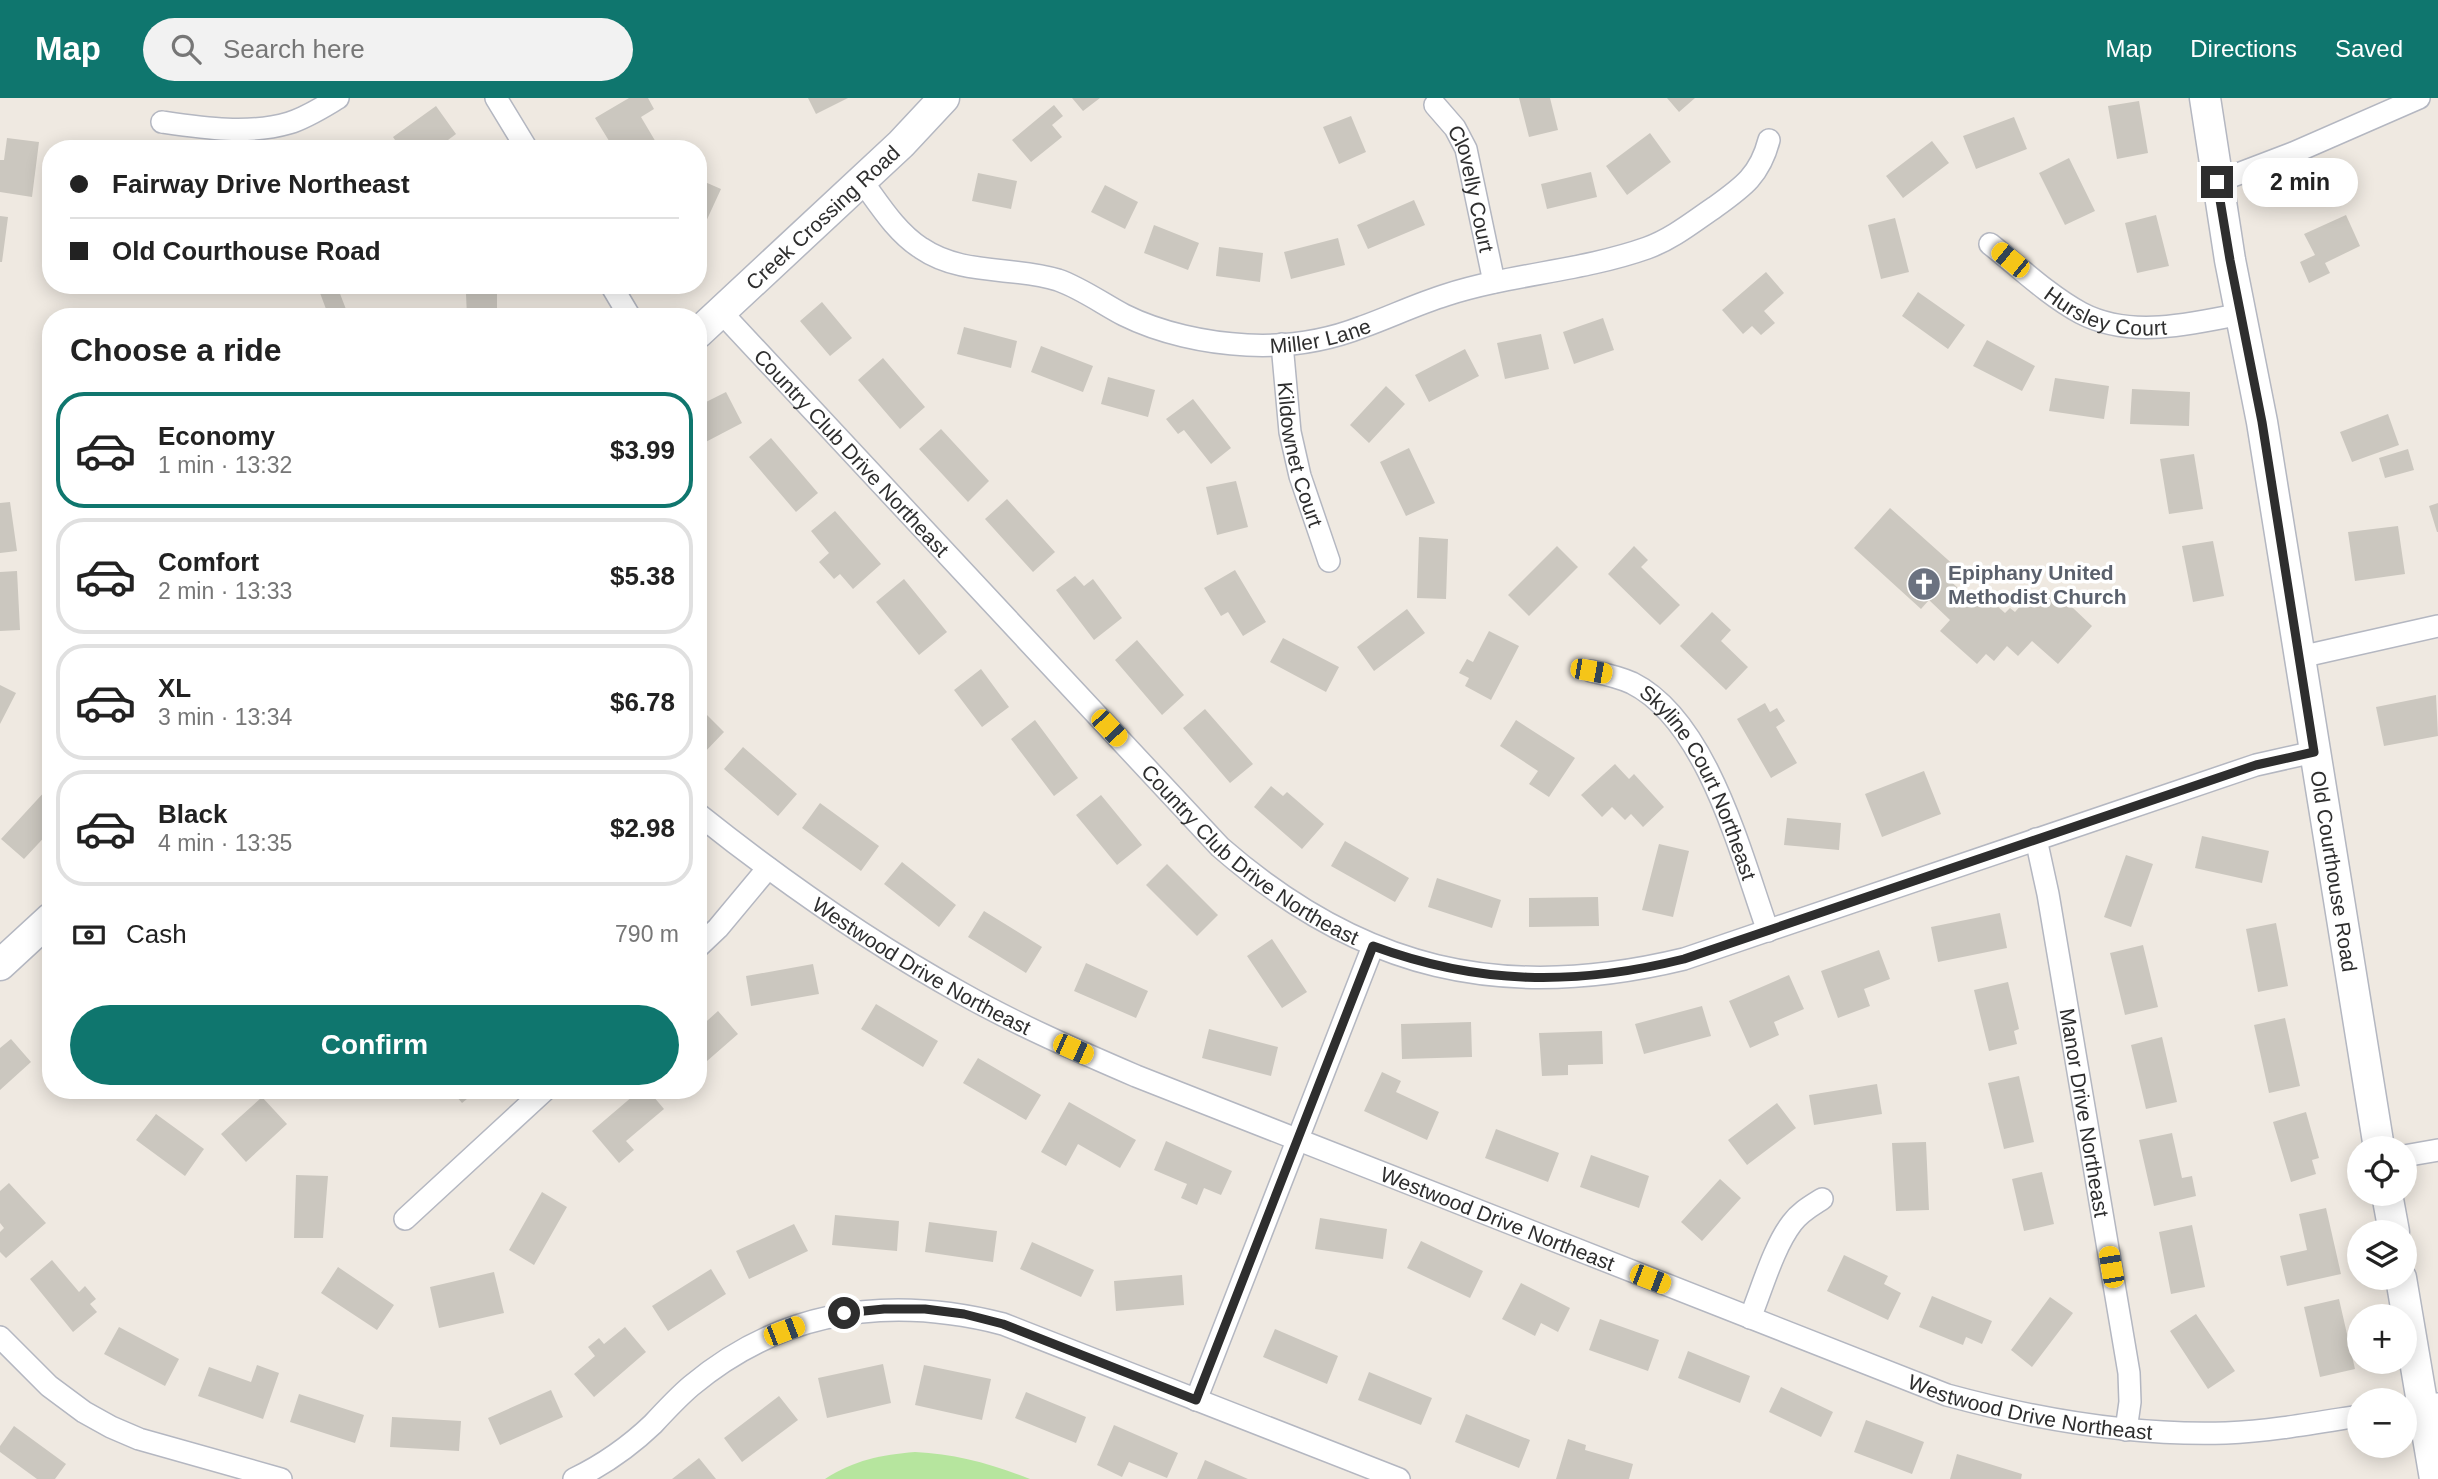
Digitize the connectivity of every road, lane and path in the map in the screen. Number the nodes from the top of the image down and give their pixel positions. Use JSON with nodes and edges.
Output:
{"nodes":[{"id":1,"x":338,"y":98,"type":"edge"},
{"id":2,"x":496,"y":98,"type":"edge"},
{"id":3,"x":944,"y":98,"type":"edge"},
{"id":4,"x":2204,"y":98,"type":"edge"},
{"id":5,"x":2419,"y":98,"type":"edge"},
{"id":6,"x":1435,"y":105,"type":"dead end"},
{"id":7,"x":162,"y":122,"type":"dead end"},
{"id":8,"x":522,"y":140,"type":"edge"},
{"id":9,"x":1769,"y":140,"type":"dead end"},
{"id":10,"x":862,"y":181,"type":"junction"},
{"id":11,"x":2217,"y":182,"type":"junction"},
{"id":12,"x":1990,"y":244,"type":"dead end"},
{"id":13,"x":1494,"y":282,"type":"junction"},
{"id":14,"x":721,"y":312,"type":"junction"},
{"id":15,"x":2241,"y":314,"type":"junction"},
{"id":16,"x":707,"y":325,"type":"edge"},
{"id":17,"x":1282,"y":344,"type":"junction"},
{"id":18,"x":1328,"y":561,"type":"dead end"},
{"id":19,"x":2438,"y":626,"type":"edge"},
{"id":20,"x":2300,"y":657,"type":"junction"},
{"id":21,"x":1591,"y":671,"type":"dead end"},
{"id":22,"x":2314,"y":752,"type":"junction"},
{"id":23,"x":707,"y":821,"type":"edge"},
{"id":24,"x":2036,"y":839,"type":"junction"},
{"id":25,"x":768,"y":868,"type":"junction"},
{"id":26,"x":42,"y":926,"type":"edge"},
{"id":27,"x":1768,"y":931,"type":"junction"},
{"id":28,"x":707,"y":938,"type":"edge"},
{"id":29,"x":1373,"y":946,"type":"junction"},
{"id":30,"x":0,"y":965,"type":"edge"},
{"id":31,"x":535,"y":1099,"type":"edge"},
{"id":32,"x":2377,"y":1136,"type":"edge"},
{"id":33,"x":1298,"y":1141,"type":"junction"},
{"id":34,"x":2438,"y":1150,"type":"edge"},
{"id":35,"x":2417,"y":1154,"type":"edge"},
{"id":36,"x":1822,"y":1199,"type":"dead end"},
{"id":37,"x":405,"y":1219,"type":"dead end"},
{"id":38,"x":2403,"y":1290,"type":"edge"},
{"id":39,"x":1750,"y":1318,"type":"junction"},
{"id":40,"x":0,"y":1338,"type":"edge"},
{"id":41,"x":1196,"y":1400,"type":"junction"},
{"id":42,"x":2422,"y":1407,"type":"edge"},
{"id":43,"x":2347,"y":1418,"type":"edge"},
{"id":44,"x":2126,"y":1430,"type":"junction"},
{"id":45,"x":281,"y":1479,"type":"edge"},
{"id":46,"x":574,"y":1479,"type":"edge"},
{"id":47,"x":1399,"y":1479,"type":"edge"},
{"id":48,"x":2435,"y":1479,"type":"edge"}],
"edges":[{"from":1,"to":7,"type":"street"},
{"from":2,"to":8,"type":"street"},
{"from":3,"to":10,"type":"street","name":"Creek Crossing Road"},
{"from":4,"to":11,"type":"street","name":"Old Courthouse Road"},
{"from":5,"to":11,"type":"street"},
{"from":6,"to":13,"type":"street","name":"Clovelly Court"},
{"from":9,"to":13,"type":"street","name":"Miller Lane"},
{"from":10,"to":14,"type":"street","name":"Creek Crossing Road"},
{"from":10,"to":17,"type":"street","name":"Miller Lane"},
{"from":11,"to":15,"type":"street","name":"Old Courthouse Road"},
{"from":12,"to":15,"type":"street","name":"Hursley Court"},
{"from":13,"to":17,"type":"street","name":"Miller Lane"},
{"from":14,"to":16,"type":"street","name":"Creek Crossing Road"},
{"from":14,"to":29,"type":"street","name":"Country Club Drive Northeast"},
{"from":15,"to":20,"type":"street","name":"Old Courthouse Road"},
{"from":17,"to":18,"type":"street","name":"Kildownet Court"},
{"from":19,"to":20,"type":"street"},
{"from":20,"to":22,"type":"street","name":"Old Courthouse Road"},
{"from":21,"to":27,"type":"street","name":"Skyline Court Northeast"},
{"from":22,"to":24,"type":"street","name":"Country Club Drive Northeast"},
{"from":22,"to":32,"type":"street","name":"Old Courthouse Road"},
{"from":23,"to":25,"type":"street","name":"Westwood Drive Northeast"},
{"from":24,"to":27,"type":"street","name":"Country Club Drive Northeast"},
{"from":24,"to":44,"type":"street","name":"Manor Drive Northeast"},
{"from":25,"to":28,"type":"street"},
{"from":25,"to":33,"type":"street","name":"Westwood Drive Northeast"},
{"from":26,"to":30,"type":"street"},
{"from":27,"to":29,"type":"street","name":"Country Club Drive Northeast"},
{"from":29,"to":33,"type":"street"},
{"from":31,"to":37,"type":"street"},
{"from":33,"to":39,"type":"street","name":"Westwood Drive Northeast"},
{"from":33,"to":41,"type":"street"},
{"from":34,"to":35,"type":"street"},
{"from":36,"to":39,"type":"street"},
{"from":38,"to":42,"type":"street"},
{"from":39,"to":44,"type":"street","name":"Westwood Drive Northeast"},
{"from":40,"to":45,"type":"street"},
{"from":41,"to":46,"type":"street"},
{"from":41,"to":47,"type":"street"},
{"from":42,"to":48,"type":"street"},
{"from":43,"to":44,"type":"street","name":"Westwood Drive Northeast"}]}
